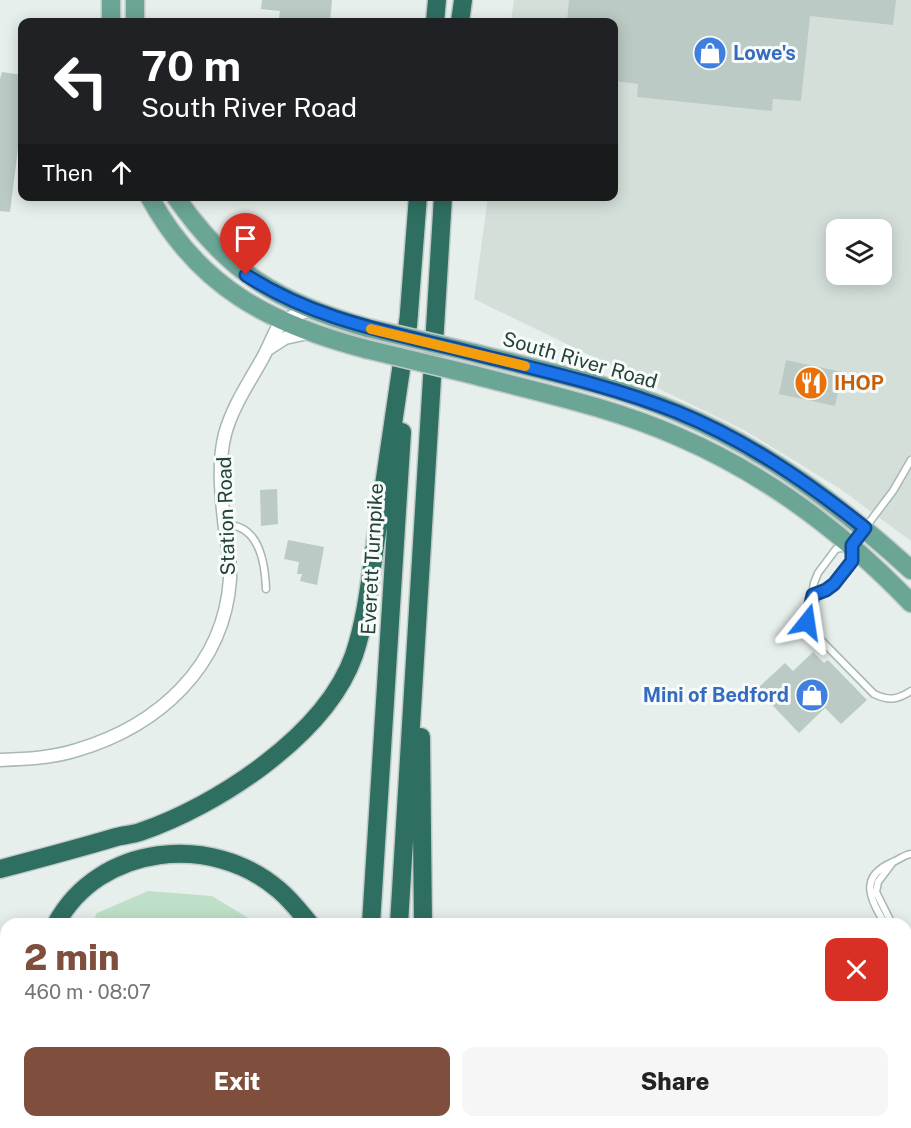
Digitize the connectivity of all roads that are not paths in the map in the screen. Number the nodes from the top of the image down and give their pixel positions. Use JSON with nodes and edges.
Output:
{"nodes":[{"id":1,"x":111,"y":0,"type":"edge"},
{"id":2,"x":135,"y":0,"type":"edge"},
{"id":3,"x":437,"y":0,"type":"edge"},
{"id":4,"x":463,"y":0,"type":"edge"},
{"id":5,"x":111,"y":18,"type":"edge"},
{"id":6,"x":135,"y":18,"type":"edge"},
{"id":7,"x":435,"y":18,"type":"edge"},
{"id":8,"x":461,"y":18,"type":"edge"},
{"id":9,"x":152,"y":201,"type":"edge"},
{"id":10,"x":179,"y":201,"type":"edge"},
{"id":11,"x":418,"y":201,"type":"edge"},
{"id":12,"x":443,"y":201,"type":"edge"},
{"id":13,"x":312,"y":310,"type":"junction"},
{"id":14,"x":409,"y":315,"type":"junction"},
{"id":15,"x":281,"y":321,"type":"junction"},
{"id":16,"x":309,"y":333,"type":"junction"},
{"id":17,"x":268,"y":349,"type":"junction"},
{"id":18,"x":911,"y":460,"type":"edge"},
{"id":19,"x":225,"y":525,"type":"junction"},
{"id":20,"x":865,"y":528,"type":"junction"},
{"id":21,"x":422,"y":544,"type":"junction"},
{"id":22,"x":852,"y":545,"type":"junction"},
{"id":23,"x":911,"y":570,"type":"edge"},
{"id":24,"x":266,"y":589,"type":"dead end"},
{"id":25,"x":813,"y":595,"type":"junction"},
{"id":26,"x":911,"y":603,"type":"edge"},
{"id":27,"x":911,"y":691,"type":"edge"},
{"id":28,"x":0,"y":760,"type":"edge"},
{"id":29,"x":911,"y":854,"type":"edge"},
{"id":30,"x":893,"y":862,"type":"junction"},
{"id":31,"x":0,"y":869,"type":"edge"},
{"id":32,"x":60,"y":918,"type":"edge"},
{"id":33,"x":305,"y":918,"type":"edge"},
{"id":34,"x":371,"y":918,"type":"edge"},
{"id":35,"x":399,"y":918,"type":"edge"},
{"id":36,"x":423,"y":918,"type":"edge"},
{"id":37,"x":882,"y":918,"type":"edge"},
{"id":38,"x":889,"y":918,"type":"edge"}],
"edges":[{"from":1,"to":5,"type":"main road"},
{"from":2,"to":6,"type":"main road"},
{"from":3,"to":7,"type":"highway"},
{"from":4,"to":8,"type":"highway"},
{"from":9,"to":15,"type":"main road"},
{"from":10,"to":13,"type":"main road"},
{"from":11,"to":14,"type":"highway","name":"Everett Turnpike"},
{"from":12,"to":21,"type":"highway"},
{"from":13,"to":15,"type":"street"},
{"from":13,"to":20,"type":"main road","name":"South River Road","bridge":true},
{"from":14,"to":31,"type":"highway"},
{"from":14,"to":34,"type":"highway","name":"Everett Turnpike"},
{"from":15,"to":16,"type":"main road"},
{"from":15,"to":17,"type":"street","name":"Station Road"},
{"from":16,"to":17,"type":"street"},
{"from":16,"to":22,"type":"main road","bridge":true},
{"from":17,"to":19,"type":"street","name":"Station Road"},
{"from":18,"to":20,"type":"lane"},
{"from":19,"to":24,"type":"lane"},
{"from":19,"to":28,"type":"street","name":"Station Road"},
{"from":20,"to":22,"type":"lane"},
{"from":20,"to":23,"type":"main road","name":"South River Road"},
{"from":21,"to":35,"type":"highway"},
{"from":21,"to":36,"type":"highway"},
{"from":22,"to":25,"type":"lane"},
{"from":22,"to":25,"type":"lane"},
{"from":22,"to":26,"type":"main road"},
{"from":25,"to":27,"type":"lane"},
{"from":29,"to":30,"type":"lane"},
{"from":30,"to":37,"type":"lane"},
{"from":30,"to":38,"type":"lane"},
{"from":32,"to":33,"type":"highway"}]}
